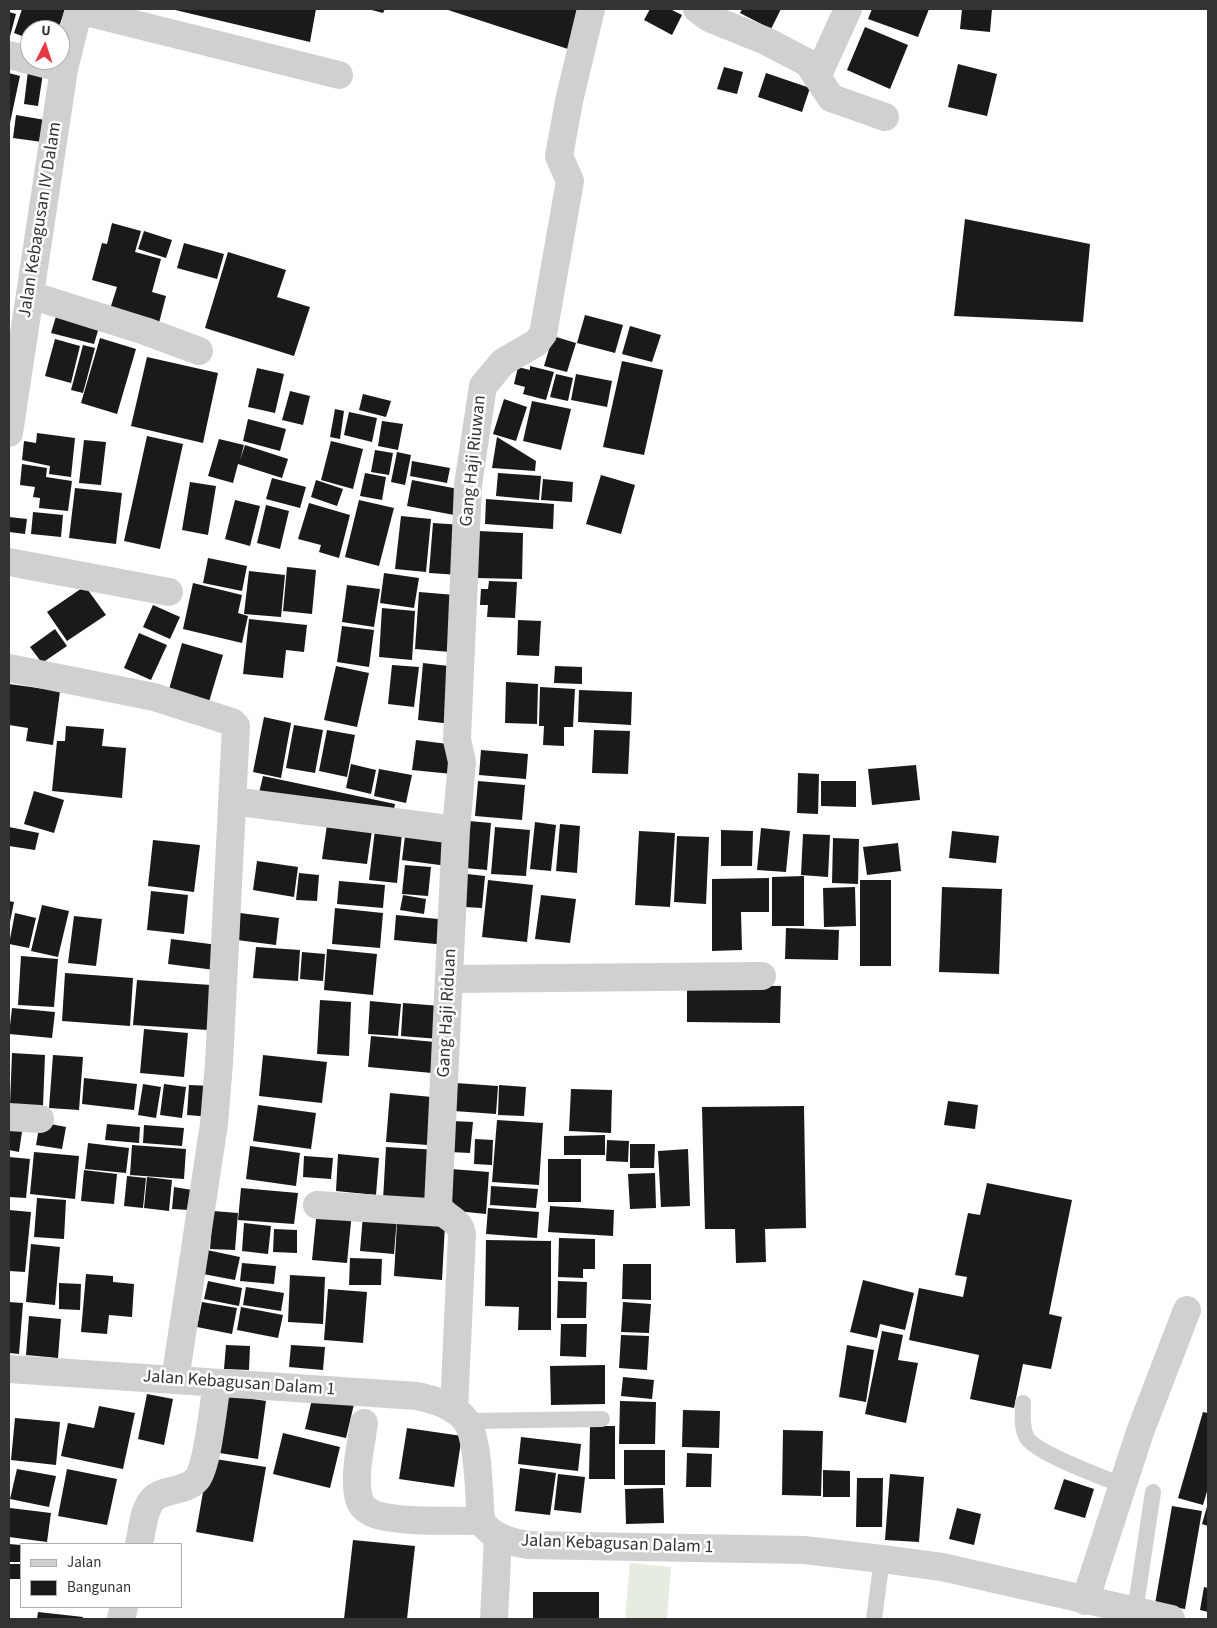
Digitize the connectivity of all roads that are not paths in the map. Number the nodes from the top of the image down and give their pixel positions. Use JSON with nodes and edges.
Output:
{"nodes":[{"id":1,"x":591,"y":9,"type":"edge"},
{"id":2,"x":697,"y":9,"type":"edge"},
{"id":3,"x":848,"y":9,"type":"edge"},
{"id":4,"x":78,"y":10,"type":"edge"},
{"id":5,"x":70,"y":44,"type":"edge"},
{"id":6,"x":64,"y":70,"type":"edge"},
{"id":7,"x":339,"y":75,"type":"dead end"},
{"id":8,"x":817,"y":78,"type":"junction"},
{"id":9,"x":885,"y":117,"type":"dead end"},
{"id":10,"x":30,"y":295,"type":"junction"},
{"id":11,"x":199,"y":351,"type":"dead end"},
{"id":12,"x":9,"y":433,"type":"edge"},
{"id":13,"x":9,"y":562,"type":"edge"},
{"id":14,"x":169,"y":592,"type":"dead end"},
{"id":15,"x":9,"y":668,"type":"edge"},
{"id":16,"x":232,"y":801,"type":"junction"},
{"id":17,"x":456,"y":830,"type":"junction"},
{"id":18,"x":762,"y":976,"type":"dead end"},
{"id":19,"x":449,"y":979,"type":"junction"},
{"id":20,"x":9,"y":1117,"type":"edge"},
{"id":21,"x":40,"y":1119,"type":"dead end"},
{"id":22,"x":317,"y":1205,"type":"dead end"},
{"id":23,"x":444,"y":1214,"type":"junction"},
{"id":24,"x":1187,"y":1310,"type":"dead end"},
{"id":25,"x":9,"y":1368,"type":"edge"},
{"id":26,"x":175,"y":1380,"type":"junction"},
{"id":27,"x":216,"y":1384,"type":"junction"},
{"id":28,"x":1023,"y":1403,"type":"dead end"},
{"id":29,"x":460,"y":1416,"type":"junction"},
{"id":30,"x":602,"y":1419,"type":"dead end"},
{"id":31,"x":364,"y":1423,"type":"dead end"},
{"id":32,"x":1122,"y":1485,"type":"junction"},
{"id":33,"x":1154,"y":1492,"type":"dead end"},
{"id":34,"x":489,"y":1529,"type":"junction"},
{"id":35,"x":139,"y":1543,"type":"edge"},
{"id":36,"x":882,"y":1559,"type":"junction"},
{"id":37,"x":1110,"y":1610,"type":"edge"},
{"id":38,"x":494,"y":1619,"type":"edge"},
{"id":39,"x":874,"y":1619,"type":"edge"},
{"id":40,"x":1171,"y":1619,"type":"edge"}],
"edges":[{"from":1,"to":17,"type":"street","name":"Gang Haji Riuwan"},
{"from":2,"to":8,"type":"street"},
{"from":3,"to":8,"type":"street"},
{"from":4,"to":5,"type":"street","name":"Jalan Kebagusan IV Dalam"},
{"from":4,"to":7,"type":"street"},
{"from":6,"to":10,"type":"street","name":"Jalan Kebagusan IV Dalam"},
{"from":8,"to":9,"type":"street"},
{"from":10,"to":11,"type":"street"},
{"from":10,"to":12,"type":"street","name":"Jalan Kebagusan IV Dalam"},
{"from":13,"to":14,"type":"street"},
{"from":15,"to":16,"type":"street"},
{"from":16,"to":17,"type":"street"},
{"from":16,"to":26,"type":"street"},
{"from":17,"to":19,"type":"street","name":"Gang Haji Riduan"},
{"from":18,"to":19,"type":"street"},
{"from":19,"to":23,"type":"street","name":"Gang Haji Riduan"},
{"from":20,"to":21,"type":"street"},
{"from":22,"to":23,"type":"street"},
{"from":23,"to":29,"type":"street"},
{"from":24,"to":32,"type":"street"},
{"from":25,"to":26,"type":"street","name":"Jalan Kebagusan Dalam 1"},
{"from":26,"to":27,"type":"street","name":"Jalan Kebagusan Dalam 1"},
{"from":27,"to":29,"type":"street","name":"Jalan Kebagusan Dalam 1"},
{"from":27,"to":35,"type":"street"},
{"from":28,"to":32,"type":"lane"},
{"from":29,"to":30,"type":"lane"},
{"from":29,"to":34,"type":"street"},
{"from":31,"to":34,"type":"street","name":"Jalan Kebagusan Dalam 1"},
{"from":32,"to":37,"type":"street"},
{"from":33,"to":37,"type":"lane"},
{"from":34,"to":36,"type":"street","name":"Jalan Kebagusan Dalam 1"},
{"from":34,"to":38,"type":"street"},
{"from":36,"to":37,"type":"street","name":"Jalan Kebagusan Dalam 1"},
{"from":36,"to":39,"type":"lane"},
{"from":37,"to":40,"type":"street","name":"Jalan Kebagusan Dalam 1"}]}
